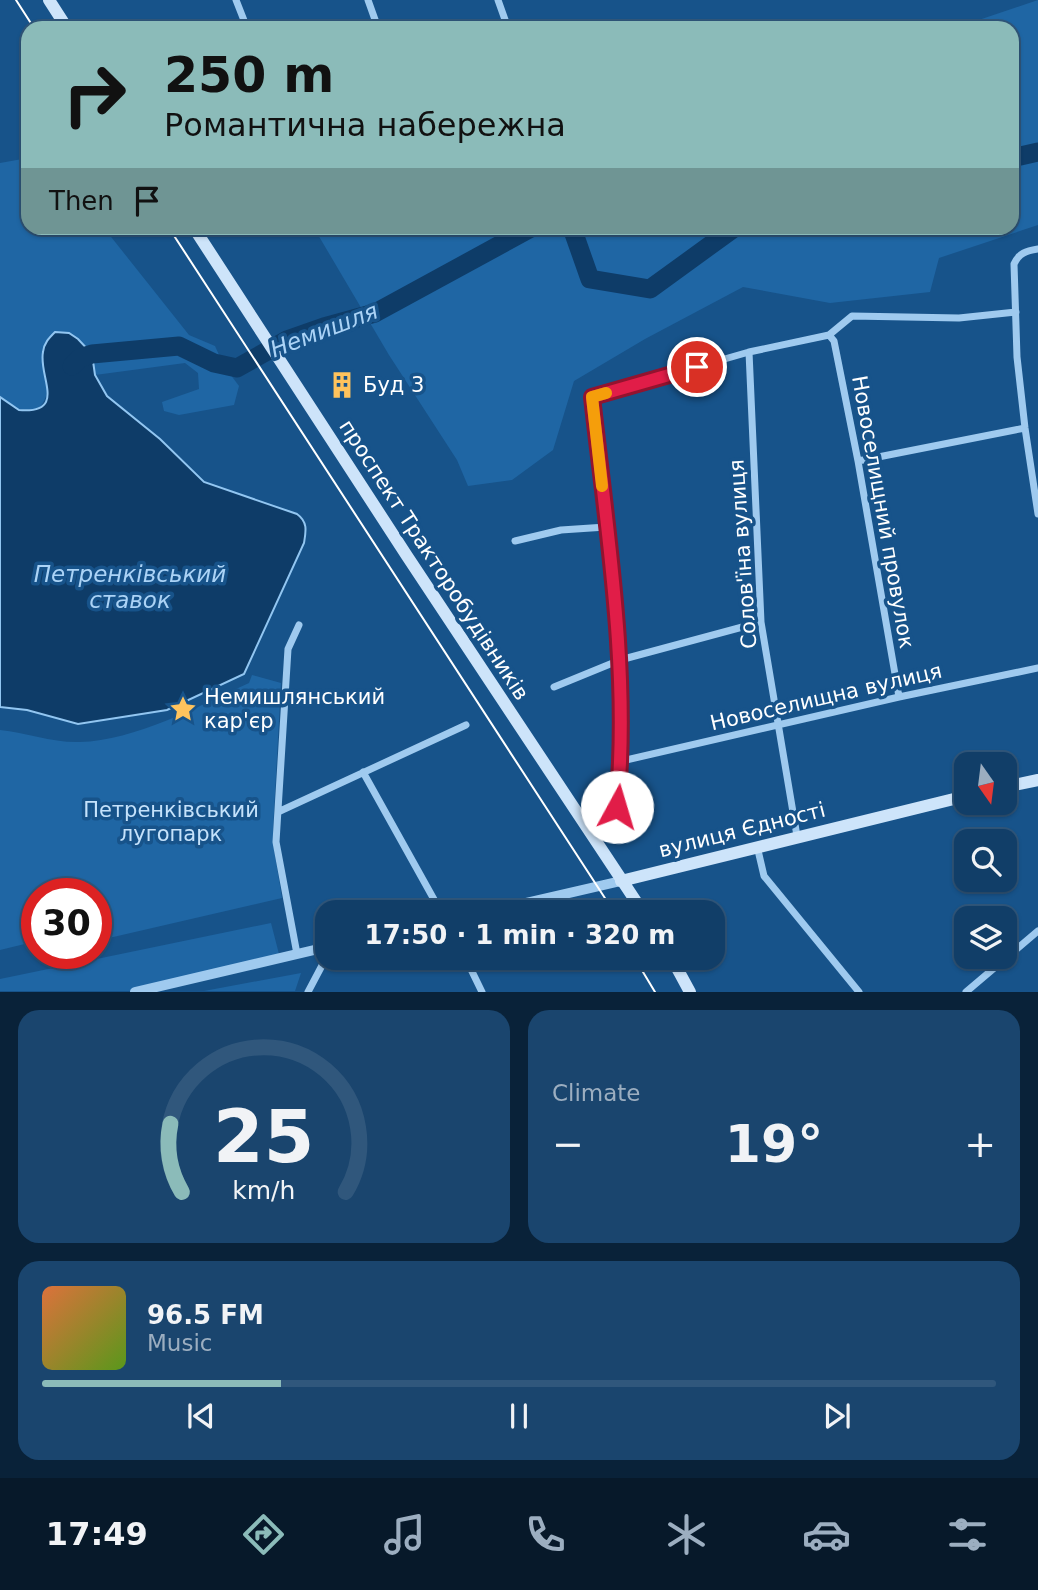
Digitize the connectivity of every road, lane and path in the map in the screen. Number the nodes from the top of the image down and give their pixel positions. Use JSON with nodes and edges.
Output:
{"nodes":[{"id":1,"x":49,"y":0,"type":"edge"},
{"id":2,"x":236,"y":0,"type":"edge"},
{"id":3,"x":368,"y":0,"type":"edge"},
{"id":4,"x":498,"y":0,"type":"edge"},
{"id":5,"x":62,"y":21,"type":"edge"},
{"id":6,"x":244,"y":21,"type":"edge"},
{"id":7,"x":376,"y":21,"type":"edge"},
{"id":8,"x":506,"y":21,"type":"edge"},
{"id":9,"x":199,"y":235,"type":"edge"},
{"id":10,"x":1038,"y":249,"type":"edge"},
{"id":11,"x":1016,"y":312,"type":"junction"},
{"id":12,"x":829,"y":335,"type":"junction"},
{"id":13,"x":749,"y":352,"type":"junction"},
{"id":14,"x":1025,"y":428,"type":"junction"},
{"id":15,"x":858,"y":461,"type":"junction"},
{"id":16,"x":1037,"y":498,"type":"edge"},
{"id":17,"x":1038,"y":514,"type":"edge"},
{"id":18,"x":606,"y":527,"type":"junction"},
{"id":19,"x":514,"y":541,"type":"dead end"},
{"id":20,"x":761,"y":622,"type":"junction"},
{"id":21,"x":299,"y":625,"type":"dead end"},
{"id":22,"x":620,"y":660,"type":"junction"},
{"id":23,"x":1038,"y":668,"type":"edge"},
{"id":24,"x":554,"y":687,"type":"dead end"},
{"id":25,"x":899,"y":697,"type":"junction"},
{"id":26,"x":466,"y":725,"type":"dead end"},
{"id":27,"x":778,"y":725,"type":"junction"},
{"id":28,"x":622,"y":761,"type":"junction"},
{"id":29,"x":363,"y":772,"type":"junction"},
{"id":30,"x":1038,"y":780,"type":"edge"},
{"id":31,"x":1017,"y":784,"type":"edge"},
{"id":32,"x":954,"y":799,"type":"edge"},
{"id":33,"x":278,"y":811,"type":"junction"},
{"id":34,"x":586,"y":825,"type":"junction"},
{"id":35,"x":797,"y":836,"type":"junction"},
{"id":36,"x":757,"y":846,"type":"junction"},
{"id":37,"x":621,"y":881,"type":"junction"},
{"id":38,"x":434,"y":900,"type":"edge"},
{"id":39,"x":539,"y":900,"type":"edge"},
{"id":40,"x":634,"y":900,"type":"edge"},
{"id":41,"x":1038,"y":931,"type":"edge"},
{"id":42,"x":315,"y":950,"type":"edge"},
{"id":43,"x":297,"y":954,"type":"junction"},
{"id":44,"x":320,"y":970,"type":"edge"},
{"id":45,"x":471,"y":970,"type":"edge"},
{"id":46,"x":678,"y":970,"type":"edge"},
{"id":47,"x":135,"y":992,"type":"edge"},
{"id":48,"x":308,"y":992,"type":"edge"},
{"id":49,"x":482,"y":992,"type":"edge"},
{"id":50,"x":690,"y":992,"type":"edge"},
{"id":51,"x":859,"y":992,"type":"edge"},
{"id":52,"x":966,"y":992,"type":"edge"}],
"edges":[{"from":1,"to":5,"type":"main road"},
{"from":2,"to":6,"type":"street"},
{"from":3,"to":7,"type":"street"},
{"from":4,"to":8,"type":"street"},
{"from":9,"to":34,"type":"main road","name":"проспект Тракторобудівників"},
{"from":10,"to":11,"type":"street"},
{"from":11,"to":12,"type":"street"},
{"from":11,"to":14,"type":"street"},
{"from":12,"to":13,"type":"street"},
{"from":12,"to":15,"type":"street","name":"Новоселищний провулок"},
{"from":13,"to":18,"type":"street"},
{"from":13,"to":20,"type":"street","name":"Солов'їна вулиця"},
{"from":14,"to":15,"type":"street"},
{"from":14,"to":16,"type":"street"},
{"from":15,"to":25,"type":"street","name":"Новоселищний провулок"},
{"from":16,"to":17,"type":"street"},
{"from":18,"to":19,"type":"street"},
{"from":18,"to":22,"type":"street"},
{"from":20,"to":22,"type":"street"},
{"from":20,"to":27,"type":"street","name":"Солов'їна вулиця"},
{"from":21,"to":33,"type":"street"},
{"from":22,"to":24,"type":"street"},
{"from":22,"to":28,"type":"street"},
{"from":23,"to":25,"type":"street","name":"Новоселищна вулиця"},
{"from":25,"to":27,"type":"street","name":"Новоселищна вулиця"},
{"from":26,"to":29,"type":"street"},
{"from":27,"to":28,"type":"street","name":"Новоселищна вулиця"},
{"from":27,"to":35,"type":"street","name":"Солов'їна вулиця"},
{"from":28,"to":34,"type":"street"},
{"from":29,"to":33,"type":"street"},
{"from":29,"to":38,"type":"street"},
{"from":30,"to":31,"type":"main road"},
{"from":32,"to":35,"type":"main road","name":"вулиця Єдності"},
{"from":33,"to":43,"type":"street"},
{"from":34,"to":37,"type":"main road","name":"проспект Тракторобудівників"},
{"from":35,"to":36,"type":"main road","name":"вулиця Єдності"},
{"from":36,"to":37,"type":"main road","name":"вулиця Єдності"},
{"from":36,"to":51,"type":"street"},
{"from":37,"to":39,"type":"street","name":"вулиця Єдності"},
{"from":37,"to":40,"type":"main road","name":"проспект Тракторобудівників"},
{"from":41,"to":52,"type":"street"},
{"from":42,"to":43,"type":"street"},
{"from":43,"to":47,"type":"street"},
{"from":44,"to":48,"type":"street"},
{"from":45,"to":49,"type":"street"},
{"from":46,"to":50,"type":"main road"}]}
